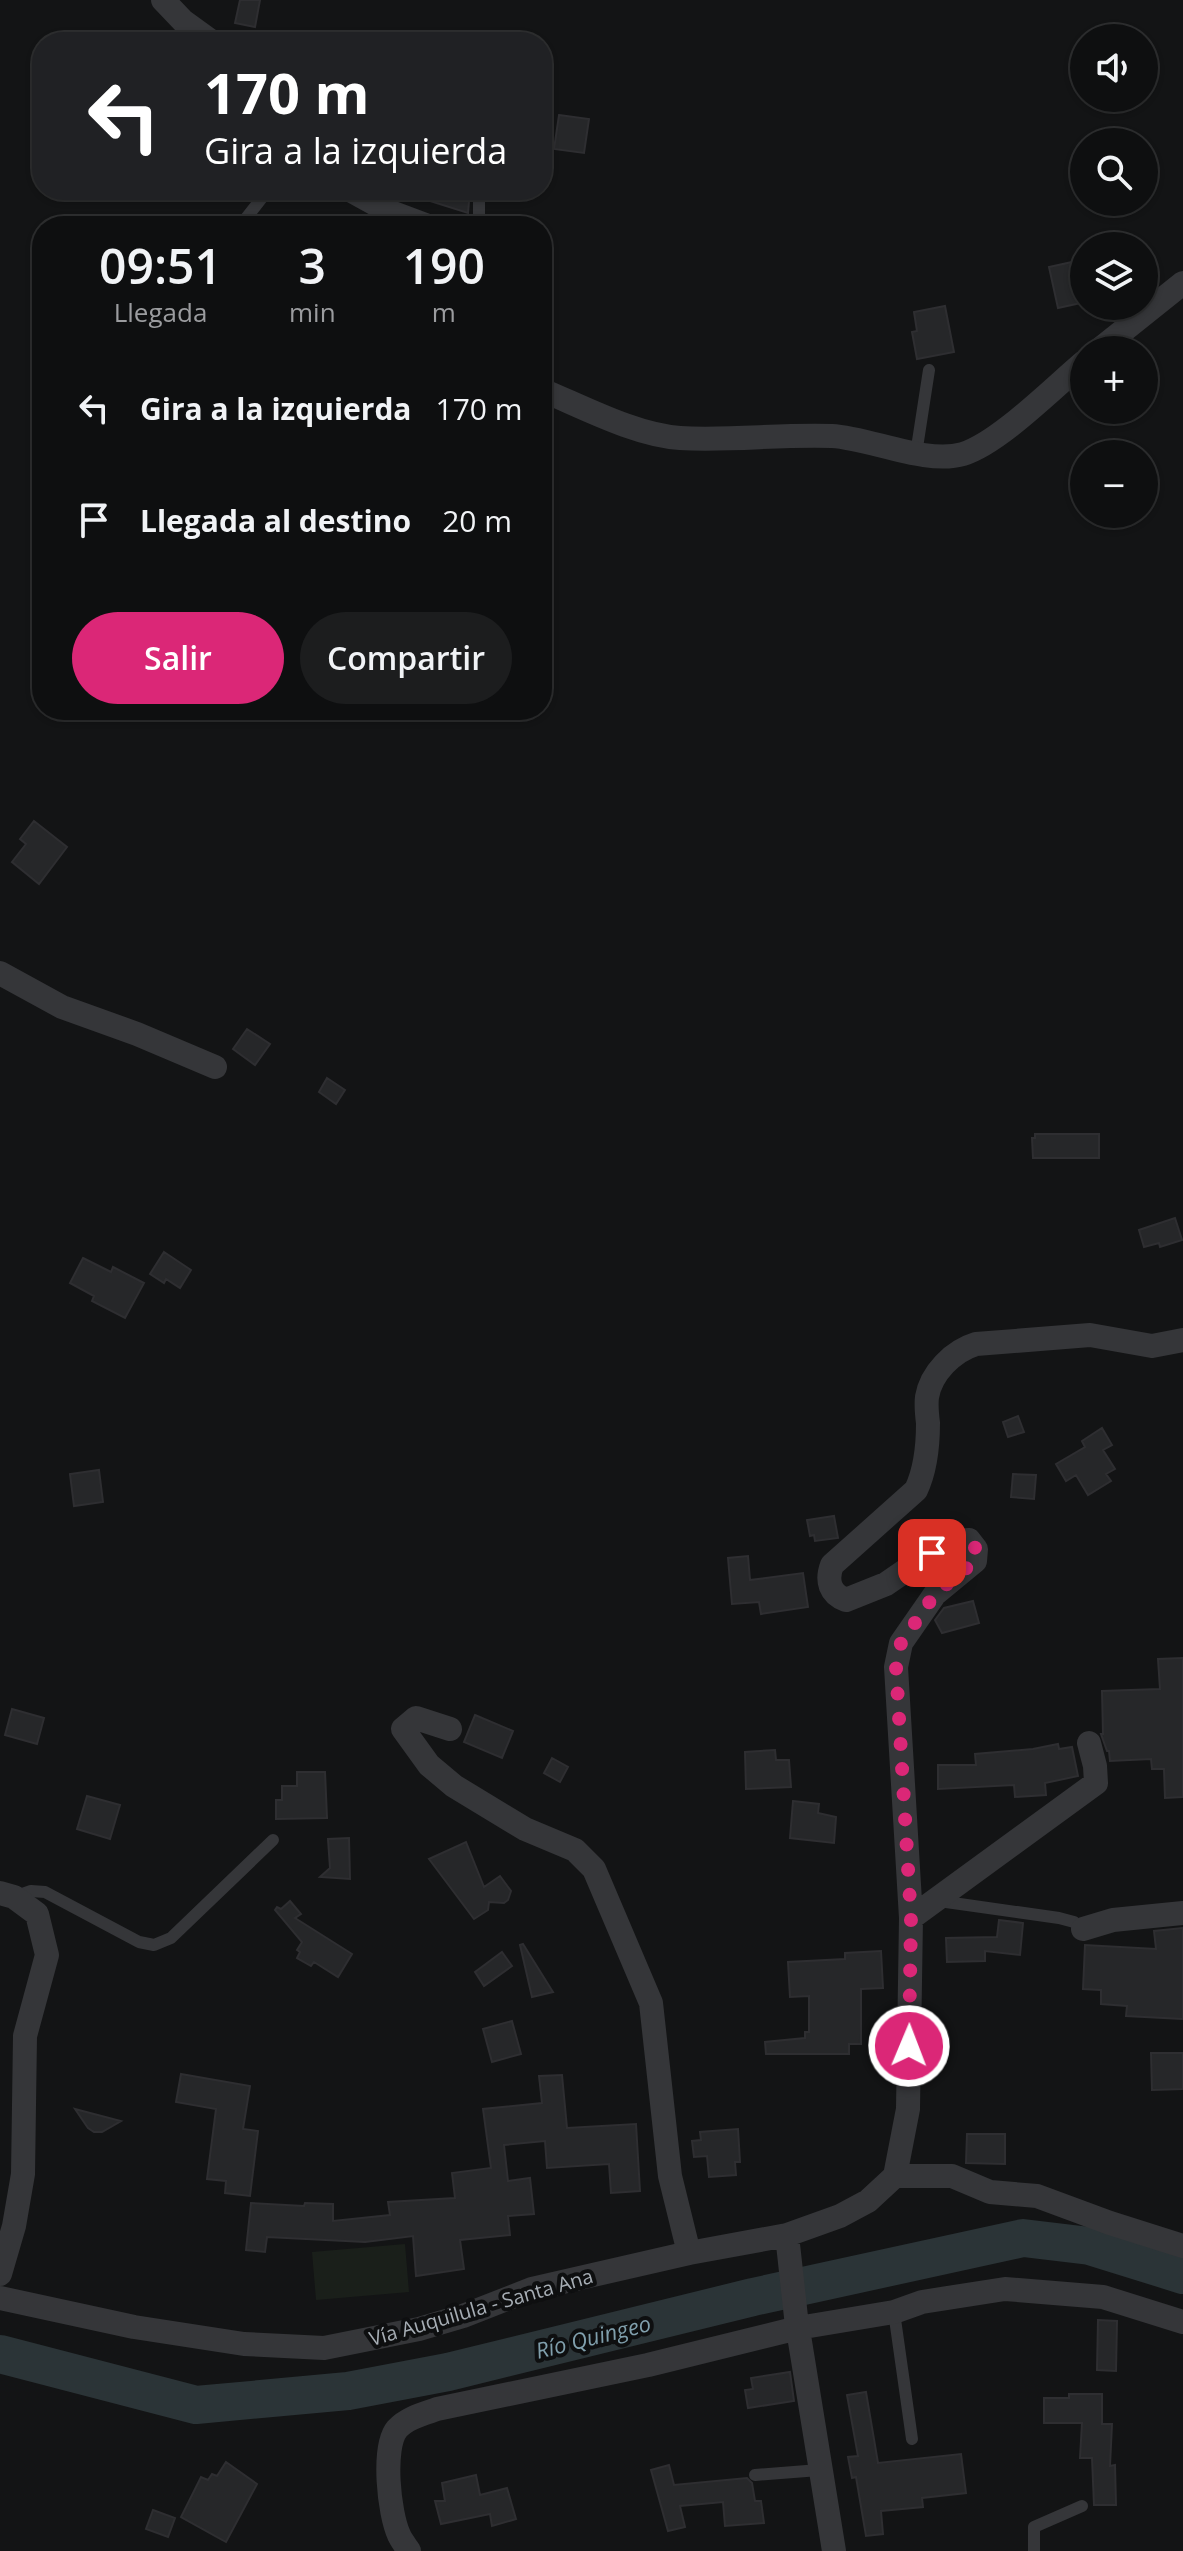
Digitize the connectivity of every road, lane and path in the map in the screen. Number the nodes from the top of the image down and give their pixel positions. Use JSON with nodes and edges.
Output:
{"nodes":[{"id":1,"x":163,"y":0,"type":"edge"},
{"id":2,"x":198,"y":32,"type":"edge"},
{"id":3,"x":260,"y":200,"type":"edge"},
{"id":4,"x":368,"y":200,"type":"edge"},
{"id":5,"x":248,"y":216,"type":"edge"},
{"id":6,"x":401,"y":216,"type":"edge"},
{"id":7,"x":1183,"y":283,"type":"edge"},
{"id":8,"x":1117,"y":336,"type":"edge"},
{"id":9,"x":929,"y":370,"type":"dead end"},
{"id":10,"x":1070,"y":373,"type":"edge"},
{"id":11,"x":552,"y":394,"type":"edge"},
{"id":12,"x":916,"y":454,"type":"junction"},
{"id":13,"x":0,"y":973,"type":"edge"},
{"id":14,"x":215,"y":1067,"type":"dead end"},
{"id":15,"x":1183,"y":1340,"type":"edge"},
{"id":16,"x":450,"y":1729,"type":"dead end"},
{"id":17,"x":1089,"y":1743,"type":"dead end"},
{"id":18,"x":273,"y":1840,"type":"dead end"},
{"id":19,"x":7,"y":1895,"type":"edge"},
{"id":20,"x":936,"y":1900,"type":"junction"},
{"id":21,"x":1183,"y":1913,"type":"edge"},
{"id":22,"x":911,"y":1918,"type":"junction"},
{"id":23,"x":1083,"y":1933,"type":"joint"},
{"id":24,"x":895,"y":2176,"type":"junction"},
{"id":25,"x":788,"y":2246,"type":"junction"},
{"id":26,"x":1183,"y":2246,"type":"edge"},
{"id":27,"x":689,"y":2253,"type":"junction"},
{"id":28,"x":0,"y":2274,"type":"edge"},
{"id":29,"x":0,"y":2298,"type":"edge"},
{"id":30,"x":894,"y":2312,"type":"junction"},
{"id":31,"x":1183,"y":2322,"type":"edge"},
{"id":32,"x":797,"y":2323,"type":"junction"},
{"id":33,"x":912,"y":2439,"type":"dead end"},
{"id":34,"x":819,"y":2470,"type":"junction"},
{"id":35,"x":755,"y":2475,"type":"dead end"},
{"id":36,"x":1082,"y":2506,"type":"dead end"},
{"id":37,"x":409,"y":2551,"type":"edge"},
{"id":38,"x":834,"y":2551,"type":"edge"},
{"id":39,"x":1034,"y":2551,"type":"edge"}],
"edges":[{"from":1,"to":2,"type":"street"},
{"from":3,"to":5,"type":"lane"},
{"from":4,"to":6,"type":"street"},
{"from":7,"to":8,"type":"street"},
{"from":9,"to":12,"type":"lane"},
{"from":10,"to":12,"type":"street"},
{"from":11,"to":12,"type":"street"},
{"from":13,"to":14,"type":"street"},
{"from":15,"to":22,"type":"street"},
{"from":16,"to":27,"type":"street"},
{"from":17,"to":20,"type":"street"},
{"from":18,"to":19,"type":"lane"},
{"from":19,"to":28,"type":"street"},
{"from":20,"to":22,"type":"street"},
{"from":20,"to":23,"type":"lane"},
{"from":21,"to":23,"type":"street"},
{"from":22,"to":24,"type":"street"},
{"from":24,"to":25,"type":"street","name":"Vía Auquilula - Santa Ana"},
{"from":24,"to":26,"type":"street"},
{"from":25,"to":27,"type":"street","name":"Vía Auquilula - Santa Ana"},
{"from":25,"to":32,"type":"street"},
{"from":27,"to":29,"type":"street","name":"Vía Auquilula - Santa Ana"},
{"from":30,"to":31,"type":"street"},
{"from":30,"to":32,"type":"street"},
{"from":30,"to":33,"type":"lane"},
{"from":32,"to":34,"type":"street"},
{"from":32,"to":37,"type":"street"},
{"from":34,"to":35,"type":"lane"},
{"from":34,"to":38,"type":"street"},
{"from":36,"to":39,"type":"lane"}]}
